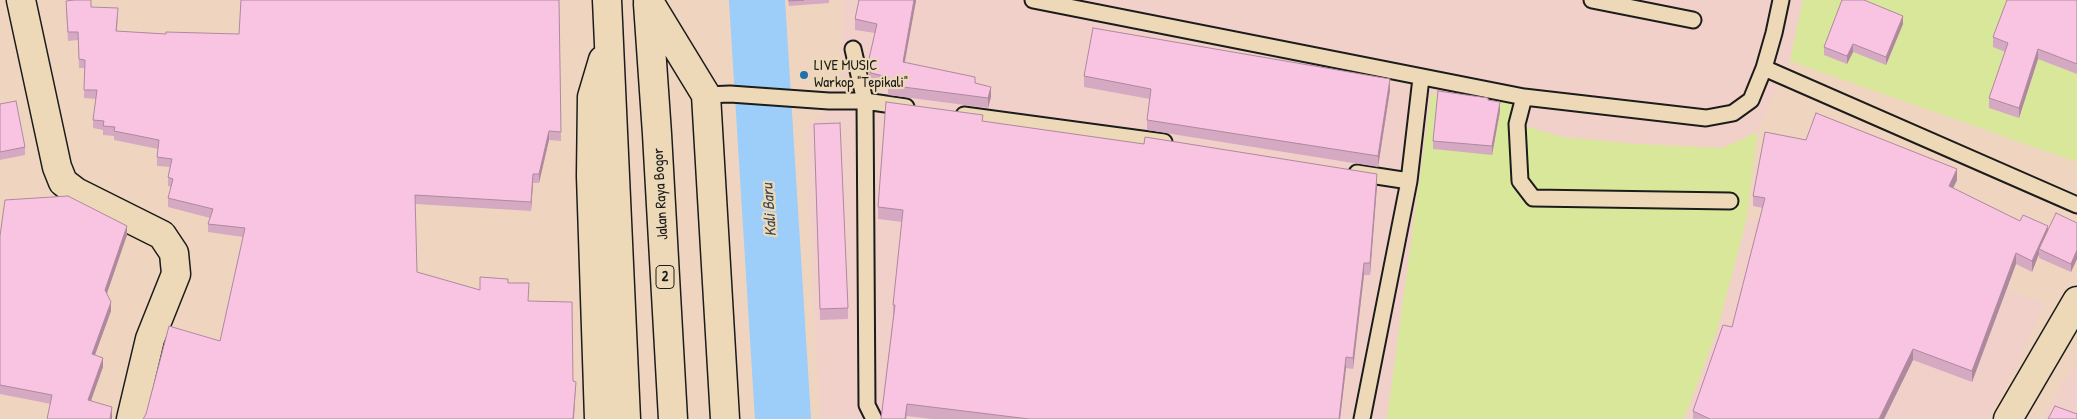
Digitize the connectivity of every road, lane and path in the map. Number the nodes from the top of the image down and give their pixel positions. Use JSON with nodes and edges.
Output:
{"nodes":[{"id":1,"x":21,"y":0,"type":"edge"},
{"id":2,"x":607,"y":0,"type":"edge"},
{"id":3,"x":648,"y":0,"type":"edge"},
{"id":4,"x":1033,"y":0,"type":"edge"},
{"id":5,"x":1592,"y":0,"type":"edge"},
{"id":6,"x":1781,"y":0,"type":"edge"},
{"id":7,"x":1693,"y":20,"type":"dead end"},
{"id":8,"x":610,"y":37,"type":"junction"},
{"id":9,"x":853,"y":49,"type":"dead end"},
{"id":10,"x":1764,"y":68,"type":"junction"},
{"id":11,"x":1421,"y":78,"type":"junction"},
{"id":12,"x":718,"y":94,"type":"junction"},
{"id":13,"x":1524,"y":97,"type":"junction"},
{"id":14,"x":865,"y":102,"type":"junction"},
{"id":15,"x":924,"y":109,"type":"edge"},
{"id":16,"x":953,"y":113,"type":"edge"},
{"id":17,"x":1178,"y":145,"type":"edge"},
{"id":18,"x":1342,"y":170,"type":"edge"},
{"id":19,"x":1409,"y":181,"type":"junction"},
{"id":20,"x":1730,"y":201,"type":"dead end"},
{"id":21,"x":2077,"y":205,"type":"edge"},
{"id":22,"x":2077,"y":301,"type":"edge"},
{"id":23,"x":131,"y":419,"type":"edge"},
{"id":24,"x":599,"y":419,"type":"edge"},
{"id":25,"x":626,"y":419,"type":"edge"},
{"id":26,"x":673,"y":419,"type":"edge"},
{"id":27,"x":725,"y":419,"type":"edge"},
{"id":28,"x":874,"y":419,"type":"edge"},
{"id":29,"x":1362,"y":419,"type":"edge"},
{"id":30,"x":2008,"y":419,"type":"edge"}],
"edges":[{"from":1,"to":23,"type":"main road"},
{"from":2,"to":8,"type":"main road"},
{"from":3,"to":12,"type":"main road"},
{"from":3,"to":26,"type":"main road","name":"Jalan Raya Bogor","number":"2"},
{"from":4,"to":11,"type":"lane"},
{"from":5,"to":7,"type":"lane"},
{"from":6,"to":10,"type":"lane"},
{"from":8,"to":24,"type":"main road"},
{"from":8,"to":25,"type":"main road"},
{"from":9,"to":14,"type":"lane"},
{"from":10,"to":13,"type":"lane"},
{"from":10,"to":21,"type":"lane"},
{"from":11,"to":13,"type":"lane"},
{"from":11,"to":19,"type":"lane"},
{"from":12,"to":14,"type":"lane"},
{"from":12,"to":27,"type":"main road"},
{"from":13,"to":20,"type":"lane"},
{"from":14,"to":15,"type":"lane"},
{"from":14,"to":28,"type":"lane"},
{"from":16,"to":17,"type":"lane"},
{"from":18,"to":19,"type":"lane"},
{"from":19,"to":29,"type":"lane"},
{"from":22,"to":30,"type":"main road"}]}
